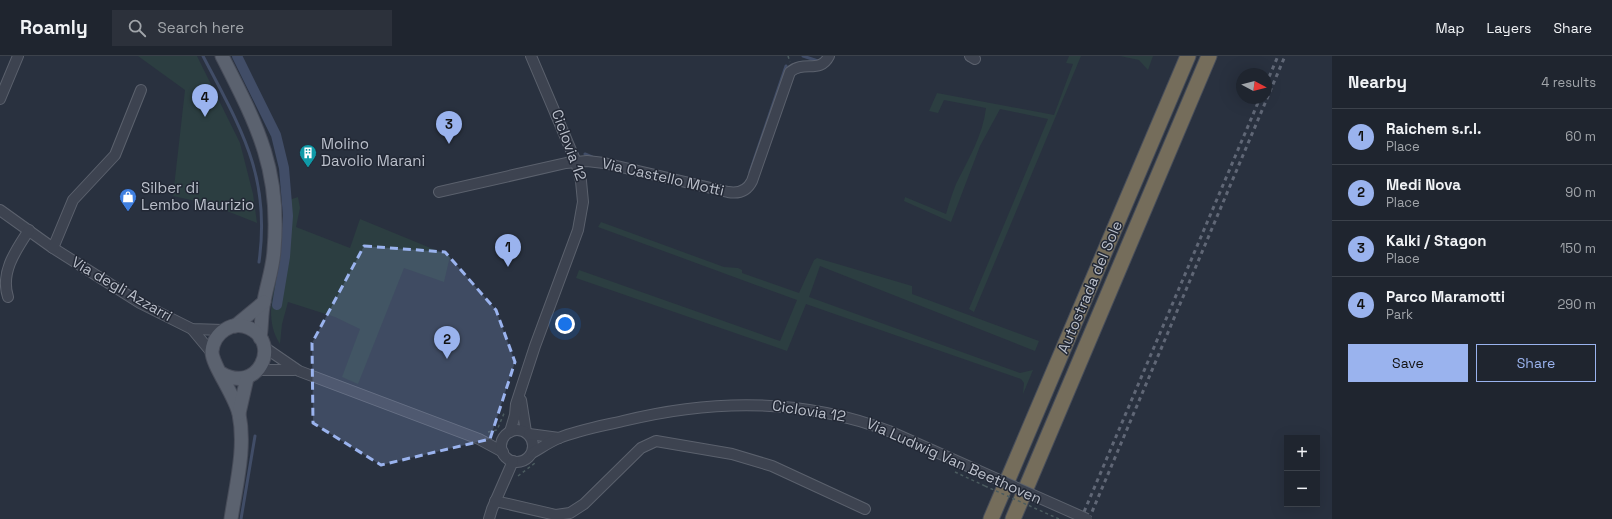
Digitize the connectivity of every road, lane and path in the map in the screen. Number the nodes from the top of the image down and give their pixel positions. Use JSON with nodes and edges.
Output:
{"nodes":[{"id":1,"x":18,"y":56,"type":"edge"},
{"id":2,"x":222,"y":56,"type":"edge"},
{"id":3,"x":531,"y":56,"type":"edge"},
{"id":4,"x":829,"y":56,"type":"edge"},
{"id":5,"x":1188,"y":56,"type":"edge"},
{"id":6,"x":1209,"y":56,"type":"edge"},
{"id":7,"x":141,"y":90,"type":"dead end"},
{"id":8,"x":0,"y":99,"type":"edge"},
{"id":9,"x":576,"y":162,"type":"junction"},
{"id":10,"x":439,"y":192,"type":"dead end"},
{"id":11,"x":0,"y":210,"type":"edge"},
{"id":12,"x":29,"y":230,"type":"junction"},
{"id":13,"x":53,"y":248,"type":"junction"},
{"id":14,"x":8,"y":297,"type":"dead end"},
{"id":15,"x":264,"y":302,"type":"junction"},
{"id":16,"x":229,"y":328,"type":"junction"},
{"id":17,"x":192,"y":329,"type":"junction"},
{"id":18,"x":262,"y":342,"type":"junction"},
{"id":19,"x":212,"y":353,"type":"junction"},
{"id":20,"x":258,"y":370,"type":"junction"},
{"id":21,"x":298,"y":371,"type":"junction"},
{"id":22,"x":221,"y":373,"type":"junction"},
{"id":23,"x":247,"y":378,"type":"junction"},
{"id":24,"x":520,"y":393,"type":"junction"},
{"id":25,"x":507,"y":406,"type":"dead end"},
{"id":26,"x":239,"y":413,"type":"junction"},
{"id":27,"x":527,"y":433,"type":"junction"},
{"id":28,"x":507,"y":434,"type":"junction"},
{"id":29,"x":559,"y":438,"type":"junction"},
{"id":30,"x":477,"y":439,"type":"junction"},
{"id":31,"x":503,"y":452,"type":"junction"},
{"id":32,"x":535,"y":456,"type":"junction"},
{"id":33,"x":513,"y":461,"type":"junction"},
{"id":34,"x":950,"y":470,"type":"dead end"},
{"id":35,"x":507,"y":474,"type":"junction"},
{"id":36,"x":495,"y":501,"type":"junction"},
{"id":37,"x":865,"y":509,"type":"dead end"},
{"id":38,"x":231,"y":519,"type":"edge"},
{"id":39,"x":489,"y":519,"type":"edge"},
{"id":40,"x":991,"y":519,"type":"edge"},
{"id":41,"x":1013,"y":519,"type":"edge"},
{"id":42,"x":1059,"y":519,"type":"edge"},
{"id":43,"x":1087,"y":519,"type":"edge"}],
"edges":[{"from":1,"to":8,"type":"street"},
{"from":2,"to":15,"type":"main road"},
{"from":3,"to":9,"type":"street"},
{"from":4,"to":9,"type":"street","name":"Via Castello Motti"},
{"from":5,"to":40,"type":"highway","name":"Autostrada del Sole"},
{"from":6,"to":41,"type":"highway","name":"Autostrada del Sole"},
{"from":7,"to":13,"type":"street"},
{"from":9,"to":10,"type":"street","name":"Via Castello Motti"},
{"from":9,"to":24,"type":"street"},
{"from":11,"to":12,"type":"street","name":"Via degli Azzarri"},
{"from":12,"to":13,"type":"street","name":"Via degli Azzarri"},
{"from":12,"to":14,"type":"street"},
{"from":13,"to":17,"type":"street","name":"Via degli Azzarri"},
{"from":15,"to":16,"type":"main road"},
{"from":15,"to":18,"type":"main road"},
{"from":16,"to":17,"type":"street","name":"Via degli Azzarri"},
{"from":16,"to":18,"type":"main road"},
{"from":16,"to":19,"type":"main road"},
{"from":17,"to":19,"type":"street","name":"Via degli Azzarri"},
{"from":18,"to":20,"type":"main road"},
{"from":18,"to":21,"type":"street","name":"Via Ludwig Van Beethoven"},
{"from":19,"to":22,"type":"main road"},
{"from":20,"to":21,"type":"street","name":"Via Ludwig Van Beethoven"},
{"from":20,"to":23,"type":"main road"},
{"from":21,"to":30,"type":"street","name":"Via Ludwig Van Beethoven"},
{"from":22,"to":23,"type":"main road"},
{"from":22,"to":26,"type":"main road"},
{"from":23,"to":26,"type":"main road"},
{"from":24,"to":27,"type":"street"},
{"from":24,"to":28,"type":"street"},
{"from":25,"to":30,"type":"path"},
{"from":26,"to":38,"type":"main road"},
{"from":27,"to":28,"type":"street","name":"Via Ludwig Van Beethoven"},
{"from":27,"to":29,"type":"street","name":"Via Ludwig Van Beethoven"},
{"from":27,"to":32,"type":"street"},
{"from":28,"to":30,"type":"street","name":"Via Ludwig Van Beethoven"},
{"from":28,"to":31,"type":"street"},
{"from":29,"to":32,"type":"street","name":"Via Ludwig Van Beethoven"},
{"from":29,"to":43,"type":"street","name":"Via Ludwig Van Beethoven","bridge":true},
{"from":30,"to":31,"type":"street","name":"Via Ludwig Van Beethoven"},
{"from":31,"to":33,"type":"street","name":"Via Ludwig Van Beethoven"},
{"from":32,"to":33,"type":"street","name":"Via Ludwig Van Beethoven"},
{"from":32,"to":35,"type":"path"},
{"from":33,"to":35,"type":"street"},
{"from":34,"to":42,"type":"path","bridge":true},
{"from":35,"to":36,"type":"street"},
{"from":36,"to":37,"type":"street"},
{"from":36,"to":39,"type":"street"}]}
